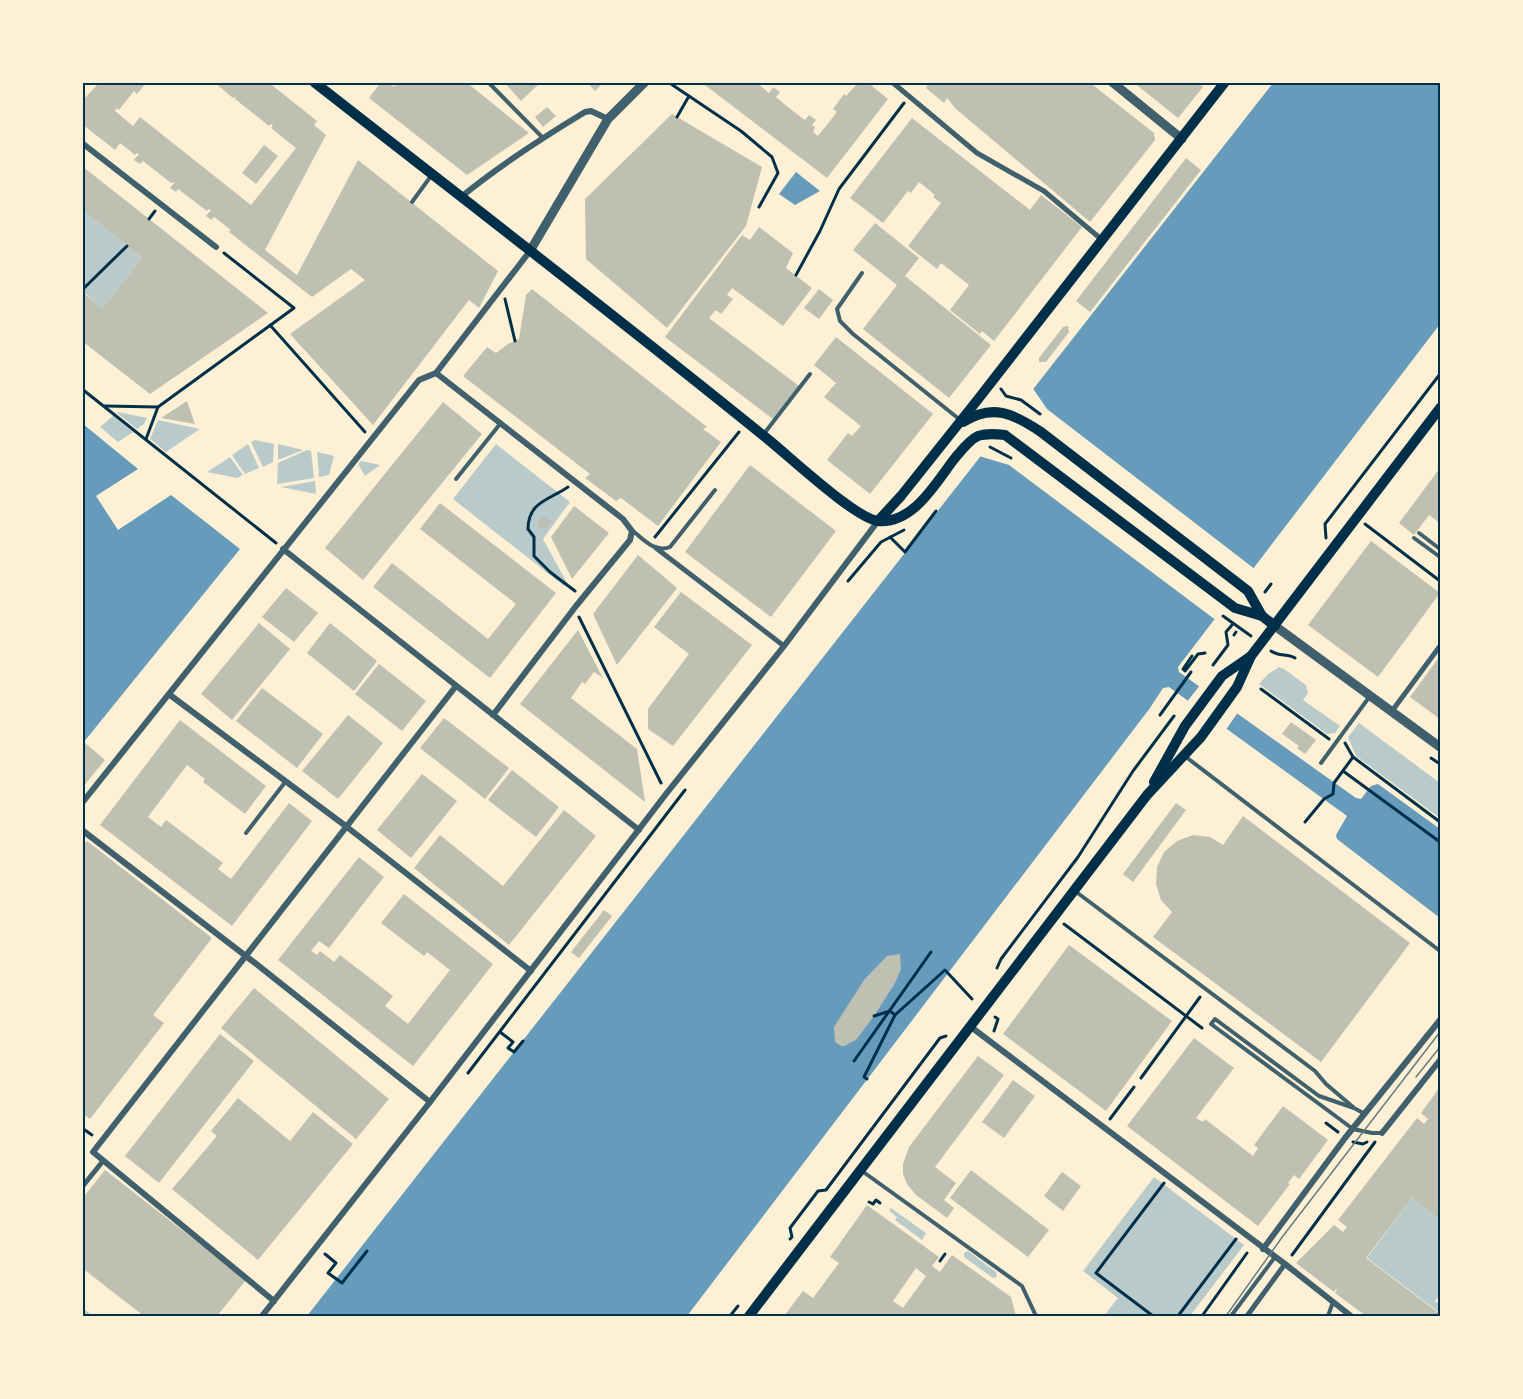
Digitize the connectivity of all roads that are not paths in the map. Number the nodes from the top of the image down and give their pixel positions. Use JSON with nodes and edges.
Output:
{"nodes":[{"id":1,"x":314,"y":82,"type":"edge"},
{"id":2,"x":488,"y":82,"type":"edge"},
{"id":3,"x":645,"y":82,"type":"edge"},
{"id":4,"x":892,"y":82,"type":"edge"},
{"id":5,"x":1112,"y":82,"type":"edge"},
{"id":6,"x":1225,"y":82,"type":"edge"},
{"id":7,"x":608,"y":119,"type":"junction"},
{"id":8,"x":543,"y":138,"type":"junction"},
{"id":9,"x":1182,"y":139,"type":"junction"},
{"id":10,"x":82,"y":143,"type":"edge"},
{"id":11,"x":432,"y":175,"type":"junction"},
{"id":12,"x":461,"y":197,"type":"junction"},
{"id":13,"x":412,"y":202,"type":"dead end"},
{"id":14,"x":1101,"y":239,"type":"junction"},
{"id":15,"x":216,"y":247,"type":"road end"},
{"id":16,"x":531,"y":252,"type":"junction"},
{"id":17,"x":862,"y":273,"type":"dead end"},
{"id":18,"x":436,"y":374,"type":"junction"},
{"id":19,"x":810,"y":374,"type":"dead end"},
{"id":20,"x":1440,"y":408,"type":"edge"},
{"id":21,"x":957,"y":423,"type":"junction"},
{"id":22,"x":500,"y":424,"type":"junction"},
{"id":23,"x":763,"y":435,"type":"junction"},
{"id":24,"x":456,"y":479,"type":"dead end"},
{"id":25,"x":715,"y":490,"type":"dead end"},
{"id":26,"x":878,"y":520,"type":"junction"},
{"id":27,"x":632,"y":531,"type":"junction"},
{"id":28,"x":1419,"y":533,"type":"dead end"},
{"id":29,"x":1414,"y":538,"type":"dead end"},
{"id":30,"x":656,"y":548,"type":"junction"},
{"id":31,"x":283,"y":549,"type":"junction"},
{"id":32,"x":1440,"y":549,"type":"edge"},
{"id":33,"x":1440,"y":557,"type":"edge"},
{"id":34,"x":1262,"y":616,"type":"junction"},
{"id":35,"x":1275,"y":626,"type":"junction"},
{"id":36,"x":783,"y":646,"type":"junction"},
{"id":37,"x":1440,"y":646,"type":"edge"},
{"id":38,"x":1251,"y":656,"type":"junction"},
{"id":39,"x":456,"y":686,"type":"junction"},
{"id":40,"x":170,"y":695,"type":"junction"},
{"id":41,"x":1370,"y":695,"type":"junction"},
{"id":42,"x":1392,"y":711,"type":"junction"},
{"id":43,"x":492,"y":715,"type":"junction"},
{"id":44,"x":1440,"y":747,"type":"edge"},
{"id":45,"x":1185,"y":756,"type":"junction"},
{"id":46,"x":1320,"y":763,"type":"dead end"},
{"id":47,"x":286,"y":782,"type":"junction"},
{"id":48,"x":1147,"y":795,"type":"junction"},
{"id":49,"x":82,"y":803,"type":"edge"},
{"id":50,"x":347,"y":827,"type":"junction"},
{"id":51,"x":82,"y":830,"type":"edge"},
{"id":52,"x":639,"y":830,"type":"junction"},
{"id":53,"x":246,"y":833,"type":"dead end"},
{"id":54,"x":1074,"y":891,"type":"junction"},
{"id":55,"x":1440,"y":951,"type":"edge"},
{"id":56,"x":246,"y":956,"type":"junction"},
{"id":57,"x":531,"y":970,"type":"junction"},
{"id":58,"x":1440,"y":1020,"type":"edge"},
{"id":59,"x":971,"y":1027,"type":"junction"},
{"id":60,"x":1440,"y":1060,"type":"edge"},
{"id":61,"x":430,"y":1102,"type":"junction"},
{"id":62,"x":1354,"y":1108,"type":"junction"},
{"id":63,"x":1365,"y":1114,"type":"junction"},
{"id":64,"x":1353,"y":1129,"type":"junction"},
{"id":65,"x":1382,"y":1133,"type":"joint"},
{"id":66,"x":103,"y":1161,"type":"junction"},
{"id":67,"x":862,"y":1170,"type":"junction"},
{"id":68,"x":82,"y":1187,"type":"edge"},
{"id":69,"x":1263,"y":1249,"type":"junction"},
{"id":70,"x":1275,"y":1257,"type":"junction"},
{"id":71,"x":1285,"y":1264,"type":"junction"},
{"id":72,"x":274,"y":1301,"type":"junction"},
{"id":73,"x":1333,"y":1302,"type":"junction"},
{"id":74,"x":262,"y":1317,"type":"edge"},
{"id":75,"x":749,"y":1317,"type":"edge"},
{"id":76,"x":1036,"y":1317,"type":"edge"},
{"id":77,"x":1231,"y":1317,"type":"edge"},
{"id":78,"x":1246,"y":1317,"type":"edge"},
{"id":79,"x":1328,"y":1317,"type":"edge"},
{"id":80,"x":1351,"y":1317,"type":"edge"}],
"edges":[{"from":1,"to":11,"type":"main road"},
{"from":2,"to":8,"type":"lane"},
{"from":3,"to":7,"type":"street"},
{"from":4,"to":14,"type":"street"},
{"from":5,"to":9,"type":"street"},
{"from":6,"to":9,"type":"main road"},
{"from":7,"to":8,"type":"street"},
{"from":7,"to":16,"type":"street"},
{"from":8,"to":12,"type":"street"},
{"from":9,"to":14,"type":"main road"},
{"from":10,"to":15,"type":"street"},
{"from":11,"to":12,"type":"main road"},
{"from":11,"to":13,"type":"lane"},
{"from":12,"to":16,"type":"main road"},
{"from":14,"to":21,"type":"main road"},
{"from":16,"to":18,"type":"street"},
{"from":16,"to":23,"type":"main road"},
{"from":17,"to":21,"type":"lane"},
{"from":18,"to":22,"type":"street"},
{"from":18,"to":31,"type":"street"},
{"from":19,"to":23,"type":"lane"},
{"from":20,"to":35,"type":"main road"},
{"from":21,"to":26,"type":"main road"},
{"from":21,"to":34,"type":"main road"},
{"from":22,"to":24,"type":"lane"},
{"from":22,"to":27,"type":"street"},
{"from":23,"to":26,"type":"main road"},
{"from":25,"to":30,"type":"lane"},
{"from":26,"to":34,"type":"main road"},
{"from":26,"to":36,"type":"street"},
{"from":27,"to":30,"type":"lane"},
{"from":27,"to":43,"type":"street"},
{"from":28,"to":32,"type":"lane"},
{"from":29,"to":33,"type":"lane"},
{"from":30,"to":36,"type":"street"},
{"from":31,"to":39,"type":"street"},
{"from":31,"to":40,"type":"street"},
{"from":34,"to":35,"type":"main road"},
{"from":35,"to":38,"type":"main road"},
{"from":35,"to":41,"type":"street"},
{"from":36,"to":52,"type":"street"},
{"from":37,"to":42,"type":"street"},
{"from":38,"to":45,"type":"main road"},
{"from":38,"to":48,"type":"main road"},
{"from":39,"to":43,"type":"street"},
{"from":39,"to":50,"type":"street"},
{"from":40,"to":47,"type":"street"},
{"from":40,"to":49,"type":"street"},
{"from":41,"to":42,"type":"street"},
{"from":41,"to":46,"type":"lane"},
{"from":42,"to":44,"type":"street"},
{"from":43,"to":52,"type":"street"},
{"from":45,"to":48,"type":"main road"},
{"from":45,"to":55,"type":"lane"},
{"from":47,"to":50,"type":"street"},
{"from":47,"to":53,"type":"lane"},
{"from":48,"to":54,"type":"main road"},
{"from":50,"to":56,"type":"street"},
{"from":50,"to":57,"type":"street"},
{"from":51,"to":56,"type":"street"},
{"from":52,"to":57,"type":"street"},
{"from":54,"to":59,"type":"main road"},
{"from":54,"to":62,"type":"lane"},
{"from":56,"to":61,"type":"street"},
{"from":56,"to":66,"type":"street"},
{"from":57,"to":61,"type":"street"},
{"from":58,"to":63,"type":"street"},
{"from":59,"to":67,"type":"main road"},
{"from":59,"to":69,"type":"street"},
{"from":60,"to":65,"type":"street"},
{"from":61,"to":72,"type":"street"},
{"from":62,"to":63,"type":"lane"},
{"from":62,"to":64,"type":"lane"},
{"from":63,"to":64,"type":"street"},
{"from":64,"to":65,"type":"lane"},
{"from":64,"to":69,"type":"street"},
{"from":66,"to":68,"type":"street"},
{"from":66,"to":72,"type":"street"},
{"from":67,"to":75,"type":"main road"},
{"from":67,"to":76,"type":"lane"},
{"from":69,"to":70,"type":"street"},
{"from":70,"to":71,"type":"street"},
{"from":70,"to":77,"type":"lane"},
{"from":71,"to":73,"type":"street"},
{"from":71,"to":78,"type":"street"},
{"from":72,"to":74,"type":"street"},
{"from":73,"to":79,"type":"lane"},
{"from":73,"to":80,"type":"street"}]}
